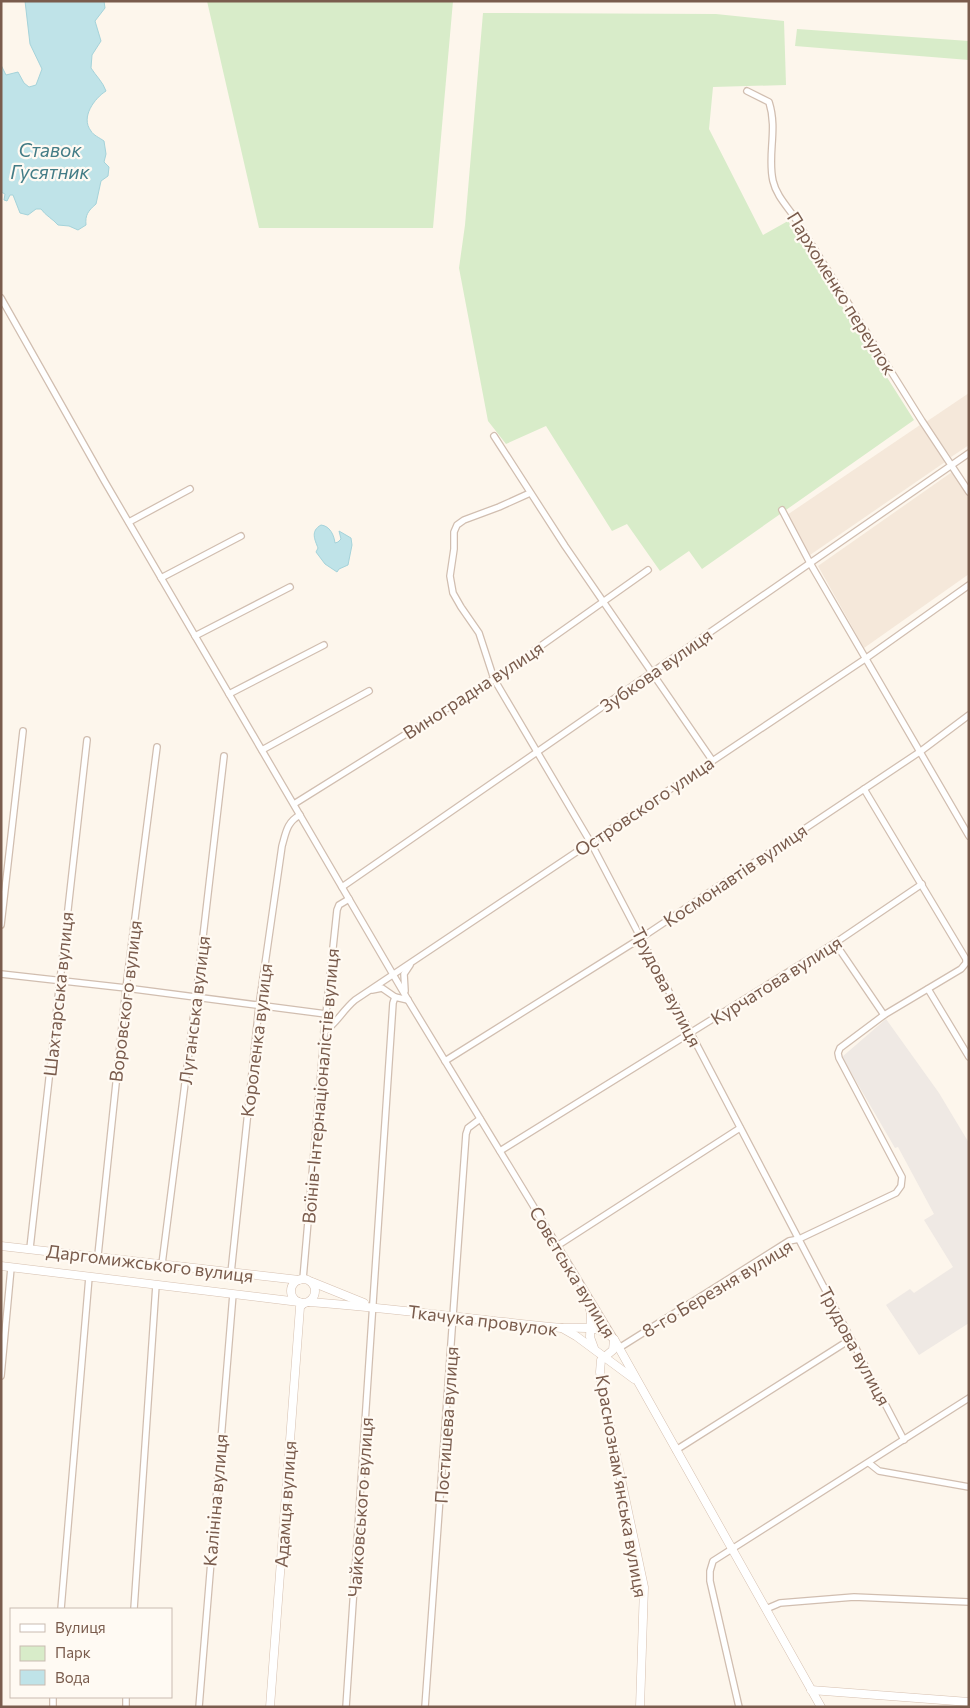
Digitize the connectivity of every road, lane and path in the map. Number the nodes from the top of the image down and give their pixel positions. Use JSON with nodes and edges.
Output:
{"nodes":[{"id":1,"x":747,"y":91,"type":"dead end"},
{"id":2,"x":1,"y":298,"type":"edge"},
{"id":3,"x":494,"y":436,"type":"dead end"},
{"id":4,"x":969,"y":452,"type":"edge"},
{"id":5,"x":950,"y":465,"type":"junction"},
{"id":6,"x":190,"y":489,"type":"dead end"},
{"id":7,"x":530,"y":492,"type":"junction"},
{"id":8,"x":969,"y":492,"type":"edge"},
{"id":9,"x":782,"y":510,"type":"dead end"},
{"id":10,"x":129,"y":522,"type":"junction"},
{"id":11,"x":241,"y":536,"type":"dead end"},
{"id":12,"x":810,"y":563,"type":"junction"},
{"id":13,"x":648,"y":570,"type":"dead end"},
{"id":14,"x":161,"y":578,"type":"junction"},
{"id":15,"x":969,"y":586,"type":"edge"},
{"id":16,"x":290,"y":587,"type":"dead end"},
{"id":17,"x":603,"y":602,"type":"junction"},
{"id":18,"x":195,"y":636,"type":"junction"},
{"id":19,"x":324,"y":645,"type":"dead end"},
{"id":20,"x":866,"y":658,"type":"junction"},
{"id":21,"x":653,"y":673,"type":"junction"},
{"id":22,"x":494,"y":679,"type":"junction"},
{"id":23,"x":369,"y":691,"type":"dead end"},
{"id":24,"x":229,"y":694,"type":"junction"},
{"id":25,"x":969,"y":715,"type":"edge"},
{"id":26,"x":23,"y":730,"type":"dead end"},
{"id":27,"x":88,"y":740,"type":"dead end"},
{"id":28,"x":157,"y":747,"type":"dead end"},
{"id":29,"x":262,"y":750,"type":"junction"},
{"id":30,"x":921,"y":751,"type":"junction"},
{"id":31,"x":538,"y":752,"type":"junction"},
{"id":32,"x":224,"y":756,"type":"dead end"},
{"id":33,"x":712,"y":760,"type":"junction"},
{"id":34,"x":864,"y":789,"type":"junction"},
{"id":35,"x":294,"y":804,"type":"junction"},
{"id":36,"x":300,"y":815,"type":"junction"},
{"id":37,"x":969,"y":836,"type":"edge"},
{"id":38,"x":591,"y":842,"type":"junction"},
{"id":39,"x":922,"y":884,"type":"junction"},
{"id":40,"x":342,"y":887,"type":"junction"},
{"id":41,"x":349,"y":899,"type":"junction"},
{"id":42,"x":1,"y":925,"type":"edge"},
{"id":43,"x":641,"y":938,"type":"junction"},
{"id":44,"x":835,"y":943,"type":"junction"},
{"id":45,"x":416,"y":958,"type":"junction"},
{"id":46,"x":1,"y":974,"type":"edge"},
{"id":47,"x":393,"y":974,"type":"junction"},
{"id":48,"x":60,"y":981,"type":"junction"},
{"id":49,"x":126,"y":988,"type":"junction"},
{"id":50,"x":928,"y":989,"type":"junction"},
{"id":51,"x":368,"y":990,"type":"junction"},
{"id":52,"x":196,"y":997,"type":"junction"},
{"id":53,"x":395,"y":997,"type":"junction"},
{"id":54,"x":408,"y":1000,"type":"junction"},
{"id":55,"x":259,"y":1006,"type":"junction"},
{"id":56,"x":326,"y":1014,"type":"junction"},
{"id":57,"x":884,"y":1016,"type":"junction"},
{"id":58,"x":324,"y":1032,"type":"junction"},
{"id":59,"x":691,"y":1033,"type":"junction"},
{"id":60,"x":969,"y":1057,"type":"edge"},
{"id":61,"x":445,"y":1061,"type":"junction"},
{"id":62,"x":480,"y":1119,"type":"junction"},
{"id":63,"x":740,"y":1128,"type":"junction"},
{"id":64,"x":500,"y":1151,"type":"junction"},
{"id":65,"x":799,"y":1239,"type":"junction"},
{"id":66,"x":1,"y":1246,"type":"edge"},
{"id":67,"x":557,"y":1246,"type":"junction"},
{"id":68,"x":30,"y":1248,"type":"junction"},
{"id":69,"x":98,"y":1255,"type":"junction"},
{"id":70,"x":162,"y":1264,"type":"junction"},
{"id":71,"x":1,"y":1266,"type":"edge"},
{"id":72,"x":12,"y":1268,"type":"junction"},
{"id":73,"x":230,"y":1273,"type":"junction"},
{"id":74,"x":89,"y":1276,"type":"junction"},
{"id":75,"x":304,"y":1280,"type":"junction"},
{"id":76,"x":156,"y":1285,"type":"junction"},
{"id":77,"x":233,"y":1294,"type":"junction"},
{"id":78,"x":587,"y":1296,"type":"junction"},
{"id":79,"x":304,"y":1302,"type":"junction"},
{"id":80,"x":372,"y":1306,"type":"junction"},
{"id":81,"x":454,"y":1317,"type":"junction"},
{"id":82,"x":562,"y":1328,"type":"junction"},
{"id":83,"x":590,"y":1328,"type":"junction"},
{"id":84,"x":614,"y":1339,"type":"junction"},
{"id":85,"x":851,"y":1339,"type":"junction"},
{"id":86,"x":619,"y":1348,"type":"junction"},
{"id":87,"x":594,"y":1350,"type":"junction"},
{"id":88,"x":604,"y":1357,"type":"junction"},
{"id":89,"x":1,"y":1376,"type":"edge"},
{"id":90,"x":637,"y":1381,"type":"junction"},
{"id":91,"x":969,"y":1398,"type":"edge"},
{"id":92,"x":904,"y":1440,"type":"junction"},
{"id":93,"x":676,"y":1450,"type":"junction"},
{"id":94,"x":869,"y":1463,"type":"junction"},
{"id":95,"x":969,"y":1487,"type":"edge"},
{"id":96,"x":732,"y":1549,"type":"junction"},
{"id":97,"x":969,"y":1602,"type":"edge"},
{"id":98,"x":61,"y":1608,"type":"edge"},
{"id":99,"x":134,"y":1608,"type":"edge"},
{"id":100,"x":766,"y":1608,"type":"junction"},
{"id":101,"x":811,"y":1690,"type":"junction"},
{"id":102,"x":969,"y":1702,"type":"edge"},
{"id":103,"x":199,"y":1707,"type":"edge"},
{"id":104,"x":270,"y":1707,"type":"edge"},
{"id":105,"x":346,"y":1707,"type":"edge"},
{"id":106,"x":425,"y":1707,"type":"edge"},
{"id":107,"x":640,"y":1707,"type":"edge"},
{"id":108,"x":738,"y":1707,"type":"edge"},
{"id":109,"x":821,"y":1707,"type":"edge"}],
"edges":[{"from":1,"to":5,"type":"street","name":"Пархоменко переулок"},
{"from":2,"to":10,"type":"street","name":"Совєтська вулиця"},
{"from":3,"to":7,"type":"street"},
{"from":4,"to":5,"type":"street","name":"Зубкова вулиця"},
{"from":5,"to":8,"type":"street","name":"Пархоменко переулок"},
{"from":5,"to":12,"type":"street","name":"Зубкова вулиця"},
{"from":6,"to":10,"type":"street"},
{"from":7,"to":17,"type":"street"},
{"from":7,"to":22,"type":"street","name":"Трудова вулиця"},
{"from":9,"to":12,"type":"street"},
{"from":10,"to":14,"type":"street","name":"Совєтська вулиця"},
{"from":11,"to":14,"type":"street"},
{"from":12,"to":20,"type":"street"},
{"from":12,"to":21,"type":"street","name":"Зубкова вулиця"},
{"from":13,"to":17,"type":"street","name":"Виноградна вулиця"},
{"from":14,"to":18,"type":"street","name":"Совєтська вулиця"},
{"from":15,"to":20,"type":"street","name":"Островского улица"},
{"from":16,"to":18,"type":"street"},
{"from":17,"to":21,"type":"street"},
{"from":17,"to":22,"type":"street","name":"Виноградна вулиця"},
{"from":18,"to":24,"type":"street","name":"Совєтська вулиця"},
{"from":19,"to":24,"type":"street"},
{"from":20,"to":30,"type":"street"},
{"from":20,"to":33,"type":"street","name":"Островского улица"},
{"from":21,"to":31,"type":"street","name":"Зубкова вулиця"},
{"from":21,"to":33,"type":"street"},
{"from":22,"to":31,"type":"street","name":"Трудова вулиця"},
{"from":22,"to":35,"type":"street","name":"Виноградна вулиця"},
{"from":23,"to":29,"type":"street"},
{"from":24,"to":29,"type":"street","name":"Совєтська вулиця"},
{"from":25,"to":30,"type":"street","name":"Космонавтів вулиця"},
{"from":26,"to":42,"type":"street"},
{"from":27,"to":48,"type":"street","name":"Шахтарська вулиця"},
{"from":28,"to":49,"type":"street","name":"Воровского вулиця"},
{"from":29,"to":35,"type":"street","name":"Совєтська вулиця"},
{"from":30,"to":34,"type":"street","name":"Космонавтів вулиця"},
{"from":30,"to":37,"type":"street"},
{"from":31,"to":38,"type":"street","name":"Трудова вулиця"},
{"from":31,"to":40,"type":"street","name":"Зубкова вулиця"},
{"from":32,"to":52,"type":"street","name":"Луганська вулиця"},
{"from":33,"to":38,"type":"street","name":"Островского улица"},
{"from":34,"to":39,"type":"street"},
{"from":34,"to":43,"type":"street","name":"Космонавтів вулиця"},
{"from":35,"to":36,"type":"street","name":"Совєтська вулиця"},
{"from":36,"to":40,"type":"street","name":"Совєтська вулиця"},
{"from":36,"to":55,"type":"street","name":"Короленка вулиця"},
{"from":38,"to":43,"type":"street","name":"Трудова вулиця"},
{"from":38,"to":45,"type":"street","name":"Островского улица"},
{"from":39,"to":44,"type":"street","name":"Курчатова вулиця"},
{"from":39,"to":50,"type":"street"},
{"from":40,"to":41,"type":"street","name":"Совєтська вулиця"},
{"from":41,"to":47,"type":"street","name":"Совєтська вулиця"},
{"from":41,"to":56,"type":"street","name":"Воїнів-Інтернаціоналістів вулиця"},
{"from":43,"to":59,"type":"street","name":"Трудова вулиця"},
{"from":43,"to":61,"type":"street","name":"Космонавтів вулиця"},
{"from":44,"to":57,"type":"street"},
{"from":44,"to":59,"type":"street","name":"Курчатова вулиця"},
{"from":45,"to":47,"type":"street","name":"Островского улица"},
{"from":45,"to":54,"type":"street"},
{"from":46,"to":48,"type":"street"},
{"from":47,"to":51,"type":"street","name":"Островского улица"},
{"from":47,"to":54,"type":"street","name":"Совєтська вулиця"},
{"from":48,"to":49,"type":"street"},
{"from":48,"to":68,"type":"street","name":"Шахтарська вулиця"},
{"from":49,"to":52,"type":"street"},
{"from":49,"to":69,"type":"street","name":"Воровского вулиця"},
{"from":50,"to":57,"type":"street"},
{"from":50,"to":60,"type":"street"},
{"from":51,"to":53,"type":"street"},
{"from":51,"to":58,"type":"street","name":"Островского улица"},
{"from":52,"to":55,"type":"street"},
{"from":52,"to":70,"type":"street","name":"Луганська вулиця"},
{"from":53,"to":54,"type":"street"},
{"from":53,"to":80,"type":"street","name":"Чайковського вулиця"},
{"from":54,"to":61,"type":"street","name":"Совєтська вулиця"},
{"from":55,"to":56,"type":"street"},
{"from":55,"to":73,"type":"street","name":"Короленка вулиця"},
{"from":56,"to":58,"type":"street","name":"Воїнів-Інтернаціоналістів вулиця"},
{"from":57,"to":65,"type":"street","name":"8-го Березня вулиця"},
{"from":58,"to":75,"type":"street","name":"Воїнів-Інтернаціоналістів вулиця"},
{"from":59,"to":63,"type":"street","name":"Трудова вулиця"},
{"from":59,"to":64,"type":"street","name":"Курчатова вулиця"},
{"from":61,"to":62,"type":"street","name":"Совєтська вулиця"},
{"from":62,"to":64,"type":"street","name":"Совєтська вулиця"},
{"from":62,"to":81,"type":"street","name":"Постишева вулиця"},
{"from":63,"to":65,"type":"street","name":"Трудова вулиця"},
{"from":63,"to":67,"type":"street"},
{"from":64,"to":67,"type":"street","name":"Совєтська вулиця"},
{"from":65,"to":85,"type":"street","name":"Трудова вулиця"},
{"from":65,"to":86,"type":"street","name":"8-го Березня вулиця"},
{"from":66,"to":68,"type":"street","name":"Даргомижського вулиця"},
{"from":67,"to":78,"type":"street","name":"Совєтська вулиця"},
{"from":68,"to":69,"type":"street","name":"Даргомижського вулиця"},
{"from":69,"to":70,"type":"street","name":"Даргомижського вулиця"},
{"from":70,"to":73,"type":"street","name":"Даргомижського вулиця"},
{"from":71,"to":72,"type":"street","name":"Даргомижського вулиця"},
{"from":72,"to":74,"type":"street","name":"Даргомижського вулиця"},
{"from":72,"to":89,"type":"street"},
{"from":73,"to":75,"type":"street","name":"Даргомижського вулиця"},
{"from":74,"to":76,"type":"street","name":"Даргомижського вулиця"},
{"from":74,"to":98,"type":"street"},
{"from":75,"to":79,"type":"street"},
{"from":75,"to":79,"type":"street"},
{"from":75,"to":80,"type":"street","name":"Даргомижського вулиця"},
{"from":76,"to":77,"type":"street","name":"Даргомижського вулиця"},
{"from":76,"to":99,"type":"street"},
{"from":77,"to":79,"type":"street","name":"Даргомижського вулиця"},
{"from":77,"to":103,"type":"street","name":"Калініна вулиця"},
{"from":78,"to":83,"type":"street"},
{"from":78,"to":84,"type":"street","name":"Совєтська вулиця"},
{"from":79,"to":80,"type":"street","name":"Даргомижського вулиця"},
{"from":79,"to":104,"type":"street","name":"Адамця вулиця"},
{"from":80,"to":81,"type":"street","name":"Ткачука провулок"},
{"from":80,"to":105,"type":"street","name":"Чайковського вулиця"},
{"from":81,"to":82,"type":"street","name":"Ткачука провулок"},
{"from":81,"to":106,"type":"street","name":"Постишева вулиця"},
{"from":82,"to":83,"type":"street"},
{"from":82,"to":87,"type":"street","name":"Ткачука провулок"},
{"from":83,"to":84,"type":"street"},
{"from":83,"to":87,"type":"street"},
{"from":84,"to":86,"type":"street","name":"Совєтська вулиця"},
{"from":84,"to":88,"type":"street"},
{"from":85,"to":92,"type":"street","name":"Трудова вулиця"},
{"from":85,"to":93,"type":"street"},
{"from":86,"to":90,"type":"street","name":"Совєтська вулиця"},
{"from":87,"to":88,"type":"street","name":"Ткачука провулок"},
{"from":88,"to":90,"type":"street","name":"Ткачука провулок"},
{"from":88,"to":107,"type":"street","name":"Краснознамʼянська вулиця"},
{"from":90,"to":93,"type":"street","name":"Совєтська вулиця"},
{"from":91,"to":92,"type":"street"},
{"from":92,"to":94,"type":"street"},
{"from":93,"to":96,"type":"street","name":"Совєтська вулиця"},
{"from":94,"to":95,"type":"street"},
{"from":94,"to":96,"type":"street"},
{"from":96,"to":100,"type":"street","name":"Совєтська вулиця"},
{"from":96,"to":108,"type":"street"},
{"from":97,"to":100,"type":"street"},
{"from":100,"to":101,"type":"street","name":"Совєтська вулиця"},
{"from":101,"to":102,"type":"street"},
{"from":101,"to":109,"type":"street","name":"Совєтська вулиця"}]}
